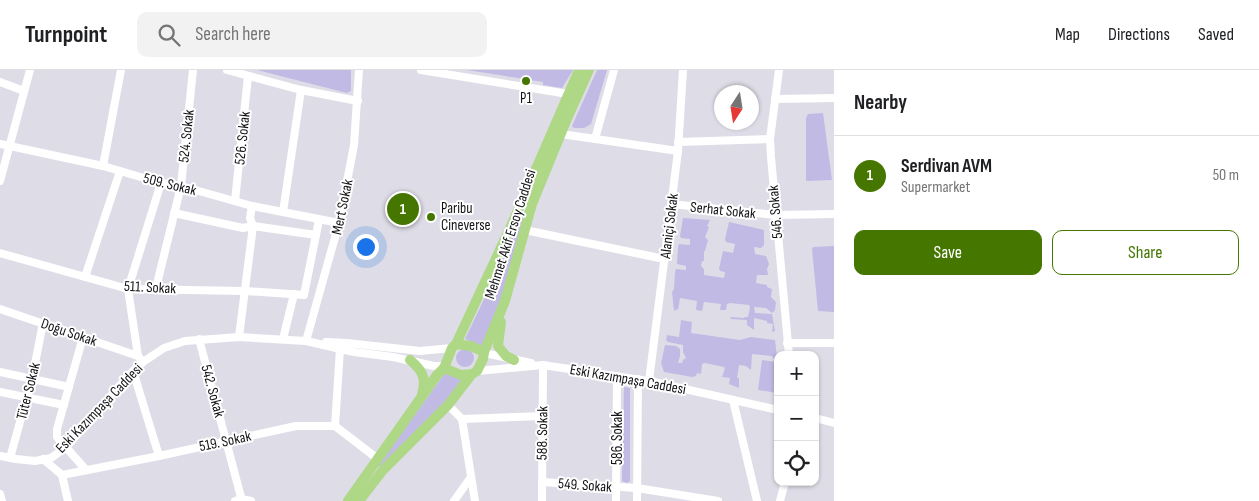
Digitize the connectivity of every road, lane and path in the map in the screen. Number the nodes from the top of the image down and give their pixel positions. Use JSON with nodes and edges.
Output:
{"nodes":[{"id":1,"x":30,"y":70,"type":"edge"},
{"id":2,"x":121,"y":70,"type":"edge"},
{"id":3,"x":193,"y":70,"type":"edge"},
{"id":4,"x":227,"y":70,"type":"edge"},
{"id":5,"x":359,"y":70,"type":"edge"},
{"id":6,"x":421,"y":70,"type":"edge"},
{"id":7,"x":579,"y":70,"type":"edge"},
{"id":8,"x":589,"y":70,"type":"edge"},
{"id":9,"x":614,"y":70,"type":"edge"},
{"id":10,"x":683,"y":70,"type":"edge"},
{"id":11,"x":779,"y":70,"type":"edge"},
{"id":12,"x":248,"y":76,"type":"junction"},
{"id":13,"x":0,"y":82,"type":"edge"},
{"id":14,"x":301,"y":90,"type":"junction"},
{"id":15,"x":24,"y":91,"type":"junction"},
{"id":16,"x":568,"y":94,"type":"junction"},
{"id":17,"x":834,"y":98,"type":"edge"},
{"id":18,"x":775,"y":99,"type":"junction"},
{"id":19,"x":358,"y":101,"type":"junction"},
{"id":20,"x":561,"y":134,"type":"junction"},
{"id":21,"x":595,"y":139,"type":"junction"},
{"id":22,"x":770,"y":139,"type":"junction"},
{"id":23,"x":678,"y":142,"type":"junction"},
{"id":24,"x":0,"y":144,"type":"edge"},
{"id":25,"x":10,"y":146,"type":"junction"},
{"id":26,"x":678,"y":151,"type":"junction"},
{"id":27,"x":104,"y":166,"type":"junction"},
{"id":28,"x":120,"y":171,"type":"junction"},
{"id":29,"x":0,"y":181,"type":"edge"},
{"id":30,"x":161,"y":183,"type":"junction"},
{"id":31,"x":181,"y":186,"type":"junction"},
{"id":32,"x":235,"y":201,"type":"junction"},
{"id":33,"x":671,"y":204,"type":"junction"},
{"id":34,"x":252,"y":206,"type":"junction"},
{"id":35,"x":283,"y":212,"type":"junction"},
{"id":36,"x":174,"y":213,"type":"junction"},
{"id":37,"x":834,"y":214,"type":"edge"},
{"id":38,"x":775,"y":215,"type":"junction"},
{"id":39,"x":319,"y":220,"type":"junction"},
{"id":40,"x":339,"y":223,"type":"junction"},
{"id":41,"x":253,"y":226,"type":"junction"},
{"id":42,"x":525,"y":230,"type":"junction"},
{"id":43,"x":316,"y":235,"type":"junction"},
{"id":44,"x":0,"y":253,"type":"edge"},
{"id":45,"x":664,"y":259,"type":"junction"},
{"id":46,"x":85,"y":277,"type":"junction"},
{"id":47,"x":156,"y":288,"type":"junction"},
{"id":48,"x":128,"y":289,"type":"junction"},
{"id":49,"x":246,"y":291,"type":"junction"},
{"id":50,"x":294,"y":294,"type":"junction"},
{"id":51,"x":505,"y":301,"type":"junction"},
{"id":52,"x":0,"y":309,"type":"edge"},
{"id":53,"x":43,"y":323,"type":"junction"},
{"id":54,"x":83,"y":337,"type":"junction"},
{"id":55,"x":239,"y":337,"type":"junction"},
{"id":56,"x":199,"y":339,"type":"junction"},
{"id":57,"x":283,"y":339,"type":"junction"},
{"id":58,"x":306,"y":341,"type":"junction"},
{"id":59,"x":314,"y":342,"type":"junction"},
{"id":60,"x":788,"y":343,"type":"junction"},
{"id":61,"x":834,"y":343,"type":"edge"},
{"id":62,"x":454,"y":346,"type":"junction"},
{"id":63,"x":340,"y":349,"type":"junction"},
{"id":64,"x":788,"y":351,"type":"edge"},
{"id":65,"x":484,"y":353,"type":"junction"},
{"id":66,"x":140,"y":359,"type":"junction"},
{"id":67,"x":410,"y":360,"type":"junction"},
{"id":68,"x":514,"y":360,"type":"junction"},
{"id":69,"x":543,"y":365,"type":"junction"},
{"id":70,"x":444,"y":367,"type":"junction"},
{"id":71,"x":134,"y":371,"type":"junction"},
{"id":72,"x":0,"y":372,"type":"edge"},
{"id":73,"x":472,"y":376,"type":"junction"},
{"id":74,"x":617,"y":376,"type":"junction"},
{"id":75,"x":32,"y":379,"type":"junction"},
{"id":76,"x":638,"y":379,"type":"junction"},
{"id":77,"x":649,"y":381,"type":"junction"},
{"id":78,"x":69,"y":387,"type":"junction"},
{"id":79,"x":0,"y":392,"type":"edge"},
{"id":80,"x":26,"y":397,"type":"junction"},
{"id":81,"x":420,"y":400,"type":"junction"},
{"id":82,"x":732,"y":400,"type":"junction"},
{"id":83,"x":448,"y":405,"type":"junction"},
{"id":84,"x":64,"y":406,"type":"junction"},
{"id":85,"x":774,"y":409,"type":"edge"},
{"id":86,"x":542,"y":416,"type":"junction"},
{"id":87,"x":462,"y":419,"type":"junction"},
{"id":88,"x":819,"y":419,"type":"edge"},
{"id":89,"x":834,"y":423,"type":"edge"},
{"id":90,"x":335,"y":426,"type":"junction"},
{"id":91,"x":226,"y":440,"type":"junction"},
{"id":92,"x":65,"y":447,"type":"junction"},
{"id":93,"x":0,"y":456,"type":"edge"},
{"id":94,"x":159,"y":456,"type":"junction"},
{"id":95,"x":10,"y":458,"type":"junction"},
{"id":96,"x":43,"y":459,"type":"junction"},
{"id":97,"x":378,"y":459,"type":"junction"},
{"id":98,"x":86,"y":470,"type":"junction"},
{"id":99,"x":62,"y":475,"type":"junction"},
{"id":100,"x":471,"y":477,"type":"junction"},
{"id":101,"x":542,"y":482,"type":"junction"},
{"id":102,"x":784,"y":486,"type":"edge"},
{"id":103,"x":616,"y":487,"type":"junction"},
{"id":104,"x":637,"y":488,"type":"junction"},
{"id":105,"x":0,"y":494,"type":"edge"},
{"id":106,"x":2,"y":501,"type":"edge"},
{"id":107,"x":68,"y":501,"type":"edge"},
{"id":108,"x":239,"y":501,"type":"edge"},
{"id":109,"x":251,"y":501,"type":"edge"},
{"id":110,"x":348,"y":501,"type":"edge"},
{"id":111,"x":359,"y":501,"type":"edge"},
{"id":112,"x":454,"y":501,"type":"edge"},
{"id":113,"x":475,"y":501,"type":"edge"},
{"id":114,"x":542,"y":501,"type":"edge"},
{"id":115,"x":616,"y":501,"type":"edge"},
{"id":116,"x":637,"y":501,"type":"edge"},
{"id":117,"x":718,"y":501,"type":"edge"},
{"id":118,"x":757,"y":501,"type":"edge"},
{"id":119,"x":780,"y":501,"type":"edge"}],
"edges":[{"from":1,"to":15,"type":"street"},
{"from":2,"to":27,"type":"street"},
{"from":3,"to":31,"type":"street","name":"524. Sokak"},
{"from":4,"to":12,"type":"street"},
{"from":5,"to":19,"type":"street","name":"Mert Sokak"},
{"from":6,"to":16,"type":"street"},
{"from":7,"to":16,"type":"main road","name":"Mehmet Akif Ersoy Caddesi"},
{"from":8,"to":20,"type":"main road","name":"Mehmet Akif Ersoy Caddesi"},
{"from":9,"to":21,"type":"street"},
{"from":10,"to":23,"type":"street","name":"Alaniçi Sokak"},
{"from":11,"to":18,"type":"street","name":"546. Sokak"},
{"from":12,"to":14,"type":"street"},
{"from":12,"to":32,"type":"street","name":"526. Sokak"},
{"from":13,"to":15,"type":"street"},
{"from":14,"to":19,"type":"street"},
{"from":14,"to":35,"type":"street"},
{"from":15,"to":25,"type":"street"},
{"from":16,"to":62,"type":"main road","name":"Mehmet Akif Ersoy Caddesi"},
{"from":17,"to":18,"type":"street"},
{"from":18,"to":22,"type":"street","name":"546. Sokak"},
{"from":19,"to":40,"type":"street","name":"Mert Sokak"},
{"from":20,"to":21,"type":"street"},
{"from":20,"to":42,"type":"main road","name":"Mehmet Akif Ersoy Caddesi"},
{"from":21,"to":26,"type":"street"},
{"from":22,"to":23,"type":"street"},
{"from":22,"to":38,"type":"street","name":"546. Sokak"},
{"from":23,"to":26,"type":"street","name":"Alaniçi Sokak"},
{"from":24,"to":25,"type":"street","name":"509. Sokak"},
{"from":25,"to":27,"type":"street","name":"509. Sokak"},
{"from":25,"to":29,"type":"street"},
{"from":26,"to":33,"type":"street","name":"Alaniçi Sokak"},
{"from":27,"to":28,"type":"street","name":"509. Sokak"},
{"from":28,"to":30,"type":"street","name":"509. Sokak"},
{"from":28,"to":46,"type":"street"},
{"from":30,"to":31,"type":"street","name":"509. Sokak"},
{"from":30,"to":48,"type":"street"},
{"from":31,"to":32,"type":"street","name":"509. Sokak"},
{"from":31,"to":36,"type":"street","name":"524. Sokak"},
{"from":32,"to":34,"type":"street","name":"509. Sokak"},
{"from":33,"to":38,"type":"street","name":"Serhat Sokak"},
{"from":33,"to":45,"type":"street","name":"Alaniçi Sokak"},
{"from":34,"to":35,"type":"street","name":"509. Sokak"},
{"from":34,"to":41,"type":"street"},
{"from":35,"to":39,"type":"street","name":"509. Sokak"},
{"from":36,"to":41,"type":"street"},
{"from":36,"to":47,"type":"street","name":"524. Sokak"},
{"from":37,"to":38,"type":"street","name":"Serhat Sokak"},
{"from":38,"to":60,"type":"street","name":"546. Sokak"},
{"from":39,"to":40,"type":"street","name":"509. Sokak"},
{"from":39,"to":43,"type":"street"},
{"from":40,"to":58,"type":"street","name":"Mert Sokak"},
{"from":41,"to":43,"type":"street"},
{"from":41,"to":49,"type":"street"},
{"from":42,"to":45,"type":"street"},
{"from":42,"to":51,"type":"main road","name":"Mehmet Akif Ersoy Caddesi"},
{"from":43,"to":50,"type":"street","name":"511. Sokak"},
{"from":44,"to":46,"type":"street","name":"511. Sokak"},
{"from":45,"to":77,"type":"street","name":"Alaniçi Sokak"},
{"from":46,"to":48,"type":"street","name":"511. Sokak"},
{"from":47,"to":48,"type":"street","name":"511. Sokak"},
{"from":47,"to":49,"type":"street","name":"511. Sokak"},
{"from":48,"to":66,"type":"street"},
{"from":49,"to":50,"type":"street","name":"511. Sokak"},
{"from":49,"to":55,"type":"street"},
{"from":50,"to":57,"type":"street"},
{"from":51,"to":65,"type":"main road","name":"Mehmet Akif Ersoy Caddesi"},
{"from":51,"to":68,"type":"main road"},
{"from":52,"to":53,"type":"street","name":"Doğu Sokak"},
{"from":53,"to":54,"type":"street","name":"Doğu Sokak"},
{"from":53,"to":75,"type":"street","name":"Tüter Sokak"},
{"from":54,"to":66,"type":"street","name":"Doğu Sokak"},
{"from":54,"to":78,"type":"street"},
{"from":55,"to":56,"type":"street","name":"Eski Kazımpaşa Caddesi"},
{"from":55,"to":57,"type":"street","name":"Eski Kazımpaşa Caddesi"},
{"from":56,"to":66,"type":"street","name":"Eski Kazımpaşa Caddesi"},
{"from":56,"to":91,"type":"street","name":"542. Sokak"},
{"from":57,"to":58,"type":"street","name":"Eski Kazımpaşa Caddesi"},
{"from":58,"to":59,"type":"street","name":"Eski Kazımpaşa Caddesi"},
{"from":59,"to":62,"type":"street","name":"Eski Kazımpaşa Caddesi"},
{"from":59,"to":63,"type":"street","name":"Eski Kazımpaşa Caddesi"},
{"from":60,"to":61,"type":"street"},
{"from":60,"to":64,"type":"street","name":"546. Sokak"},
{"from":62,"to":65,"type":"main road"},
{"from":62,"to":70,"type":"main road","name":"Mehmet Akif Ersoy Caddesi"},
{"from":63,"to":67,"type":"street","name":"Eski Kazımpaşa Caddesi"},
{"from":63,"to":90,"type":"street"},
{"from":65,"to":68,"type":"street"},
{"from":65,"to":73,"type":"main road","name":"Mehmet Akif Ersoy Caddesi"},
{"from":66,"to":71,"type":"street","name":"Eski Kazımpaşa Caddesi"},
{"from":67,"to":70,"type":"street","name":"Eski Kazımpaşa Caddesi"},
{"from":67,"to":81,"type":"main road"},
{"from":68,"to":69,"type":"street"},
{"from":69,"to":73,"type":"street","name":"Eski Kazımpaşa Caddesi"},
{"from":69,"to":74,"type":"street","name":"Eski Kazımpaşa Caddesi"},
{"from":69,"to":86,"type":"street","name":"588. Sokak"},
{"from":70,"to":73,"type":"main road"},
{"from":70,"to":81,"type":"main road"},
{"from":71,"to":92,"type":"street","name":"Eski Kazımpaşa Caddesi"},
{"from":71,"to":94,"type":"street"},
{"from":72,"to":75,"type":"street"},
{"from":73,"to":83,"type":"main road"},
{"from":74,"to":76,"type":"street","name":"Eski Kazımpaşa Caddesi"},
{"from":74,"to":103,"type":"street","name":"586. Sokak"},
{"from":75,"to":78,"type":"street"},
{"from":75,"to":80,"type":"street","name":"Tüter Sokak"},
{"from":76,"to":77,"type":"street","name":"Eski Kazımpaşa Caddesi"},
{"from":76,"to":104,"type":"street","name":"586. Sokak"},
{"from":77,"to":82,"type":"street","name":"Eski Kazımpaşa Caddesi"},
{"from":78,"to":84,"type":"street"},
{"from":79,"to":80,"type":"street"},
{"from":80,"to":84,"type":"street"},
{"from":80,"to":95,"type":"street","name":"Tüter Sokak"},
{"from":81,"to":97,"type":"main road"},
{"from":82,"to":85,"type":"street","name":"Eski Kazımpaşa Caddesi"},
{"from":82,"to":118,"type":"street"},
{"from":83,"to":87,"type":"street"},
{"from":83,"to":111,"type":"main road"},
{"from":84,"to":92,"type":"street"},
{"from":86,"to":87,"type":"street"},
{"from":86,"to":101,"type":"street","name":"588. Sokak"},
{"from":87,"to":100,"type":"street"},
{"from":88,"to":89,"type":"street"},
{"from":90,"to":91,"type":"street","name":"519. Sokak"},
{"from":90,"to":97,"type":"street"},
{"from":91,"to":94,"type":"street","name":"519. Sokak"},
{"from":91,"to":108,"type":"street","name":"542. Sokak"},
{"from":92,"to":96,"type":"street","name":"Eski Kazımpaşa Caddesi"},
{"from":92,"to":98,"type":"street"},
{"from":93,"to":95,"type":"street","name":"Eski Kazımpaşa Caddesi"},
{"from":94,"to":98,"type":"street","name":"519. Sokak"},
{"from":95,"to":96,"type":"street","name":"Eski Kazımpaşa Caddesi"},
{"from":96,"to":99,"type":"street"},
{"from":97,"to":110,"type":"main road"},
{"from":98,"to":99,"type":"street","name":"519. Sokak"},
{"from":99,"to":107,"type":"street"},
{"from":100,"to":112,"type":"street"},
{"from":100,"to":113,"type":"street"},
{"from":101,"to":103,"type":"street","name":"549. Sokak"},
{"from":101,"to":114,"type":"street","name":"588. Sokak"},
{"from":102,"to":119,"type":"street"},
{"from":103,"to":104,"type":"street","name":"549. Sokak"},
{"from":103,"to":115,"type":"street","name":"586. Sokak"},
{"from":104,"to":116,"type":"street","name":"586. Sokak"},
{"from":104,"to":117,"type":"street","name":"549. Sokak"},
{"from":105,"to":106,"type":"street"},
{"from":108,"to":109,"type":"street"}]}
